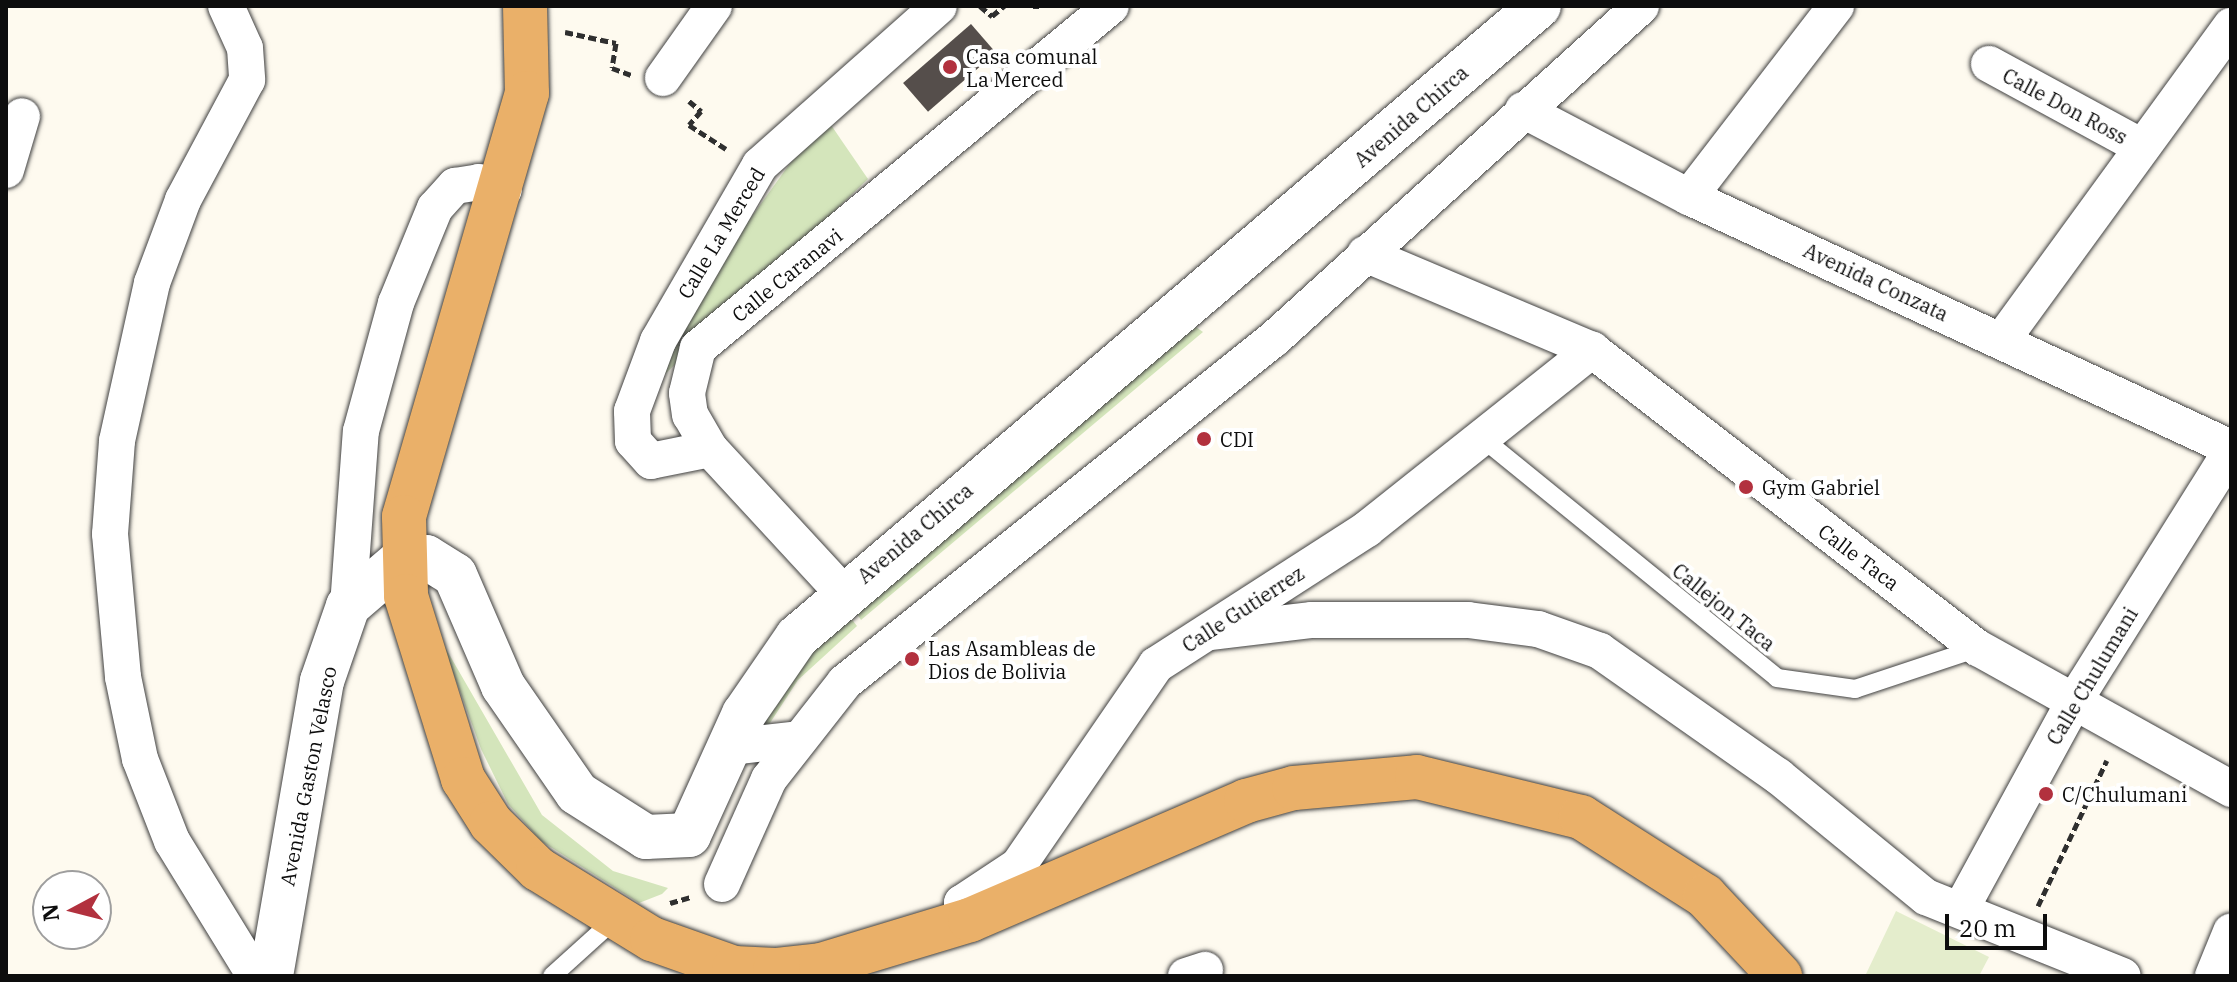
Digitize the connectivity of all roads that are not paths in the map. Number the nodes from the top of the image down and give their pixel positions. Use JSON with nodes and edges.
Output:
{"nodes":[{"id":1,"x":226,"y":6,"type":"edge"},
{"id":2,"x":714,"y":6,"type":"edge"},
{"id":3,"x":939,"y":6,"type":"edge"},
{"id":4,"x":1111,"y":6,"type":"edge"},
{"id":5,"x":1539,"y":6,"type":"edge"},
{"id":6,"x":1641,"y":6,"type":"edge"},
{"id":7,"x":1836,"y":6,"type":"edge"},
{"id":8,"x":527,"y":15,"type":"edge"},
{"id":9,"x":2231,"y":26,"type":"edge"},
{"id":10,"x":1989,"y":64,"type":"dead end"},
{"id":11,"x":663,"y":78,"type":"road end"},
{"id":12,"x":1523,"y":110,"type":"junction"},
{"id":13,"x":22,"y":116,"type":"dead end"},
{"id":14,"x":2142,"y":147,"type":"junction"},
{"id":15,"x":6,"y":170,"type":"edge"},
{"id":16,"x":504,"y":190,"type":"junction"},
{"id":17,"x":1689,"y":197,"type":"junction"},
{"id":18,"x":1365,"y":254,"type":"junction"},
{"id":19,"x":2002,"y":340,"type":"junction"},
{"id":20,"x":1592,"y":350,"type":"junction"},
{"id":21,"x":1482,"y":438,"type":"junction"},
{"id":22,"x":710,"y":449,"type":"junction"},
{"id":23,"x":2231,"y":450,"type":"edge"},
{"id":24,"x":405,"y":557,"type":"junction"},
{"id":25,"x":843,"y":593,"type":"junction"},
{"id":26,"x":348,"y":606,"type":"junction"},
{"id":27,"x":1210,"y":632,"type":"junction"},
{"id":28,"x":1978,"y":648,"type":"junction"},
{"id":29,"x":2073,"y":703,"type":"junction"},
{"id":30,"x":799,"y":739,"type":"junction"},
{"id":31,"x":730,"y":747,"type":"junction"},
{"id":32,"x":2231,"y":789,"type":"edge"},
{"id":33,"x":722,"y":884,"type":"dead end"},
{"id":34,"x":1962,"y":907,"type":"junction"},
{"id":35,"x":614,"y":920,"type":"junction"},
{"id":36,"x":970,"y":920,"type":"junction"},
{"id":37,"x":2231,"y":932,"type":"edge"},
{"id":38,"x":733,"y":972,"type":"edge"},
{"id":39,"x":255,"y":976,"type":"edge"},
{"id":40,"x":271,"y":976,"type":"edge"},
{"id":41,"x":552,"y":976,"type":"edge"},
{"id":42,"x":1780,"y":976,"type":"edge"},
{"id":43,"x":2123,"y":976,"type":"edge"},
{"id":44,"x":2213,"y":976,"type":"edge"}],
"edges":[{"from":1,"to":39,"type":"street"},
{"from":2,"to":11,"type":"street"},
{"from":3,"to":22,"type":"street","name":"Calle La Merced"},
{"from":4,"to":22,"type":"street","name":"Calle Caranavi"},
{"from":5,"to":25,"type":"street","name":"Avenida Chirca"},
{"from":6,"to":12,"type":"street"},
{"from":7,"to":17,"type":"street"},
{"from":8,"to":16,"type":"highway"},
{"from":9,"to":14,"type":"street"},
{"from":10,"to":14,"type":"street","name":"Calle Don Ross"},
{"from":12,"to":17,"type":"street","name":"Avenida Conzata"},
{"from":12,"to":18,"type":"street"},
{"from":13,"to":15,"type":"street"},
{"from":14,"to":19,"type":"street"},
{"from":16,"to":24,"type":"highway"},
{"from":16,"to":26,"type":"street"},
{"from":17,"to":19,"type":"street","name":"Avenida Conzata"},
{"from":18,"to":20,"type":"street","name":"Calle Taca"},
{"from":18,"to":30,"type":"street"},
{"from":19,"to":23,"type":"street","name":"Avenida Conzata"},
{"from":20,"to":21,"type":"street","name":"Calle Gutierrez"},
{"from":20,"to":28,"type":"street","name":"Calle Taca"},
{"from":21,"to":27,"type":"street","name":"Calle Gutierrez"},
{"from":21,"to":28,"type":"lane","name":"Callejon Taca"},
{"from":22,"to":25,"type":"street","name":"Calle Caranavi"},
{"from":23,"to":29,"type":"street","name":"Calle Chulumani"},
{"from":24,"to":26,"type":"street"},
{"from":24,"to":31,"type":"street","name":"Avenida Chirca"},
{"from":24,"to":35,"type":"highway"},
{"from":25,"to":31,"type":"street","name":"Avenida Chirca"},
{"from":26,"to":40,"type":"street","name":"Avenida Gaston Velasco"},
{"from":27,"to":34,"type":"street"},
{"from":27,"to":36,"type":"street","name":"Calle Gutierrez"},
{"from":28,"to":29,"type":"street","name":"Calle Taca"},
{"from":29,"to":32,"type":"street","name":"Calle Taca"},
{"from":29,"to":34,"type":"street","name":"Calle Chulumani"},
{"from":30,"to":31,"type":"street"},
{"from":30,"to":33,"type":"street"},
{"from":34,"to":43,"type":"street"},
{"from":35,"to":38,"type":"highway"},
{"from":35,"to":41,"type":"lane"},
{"from":36,"to":38,"type":"highway"},
{"from":36,"to":42,"type":"highway"},
{"from":37,"to":44,"type":"street"}]}
